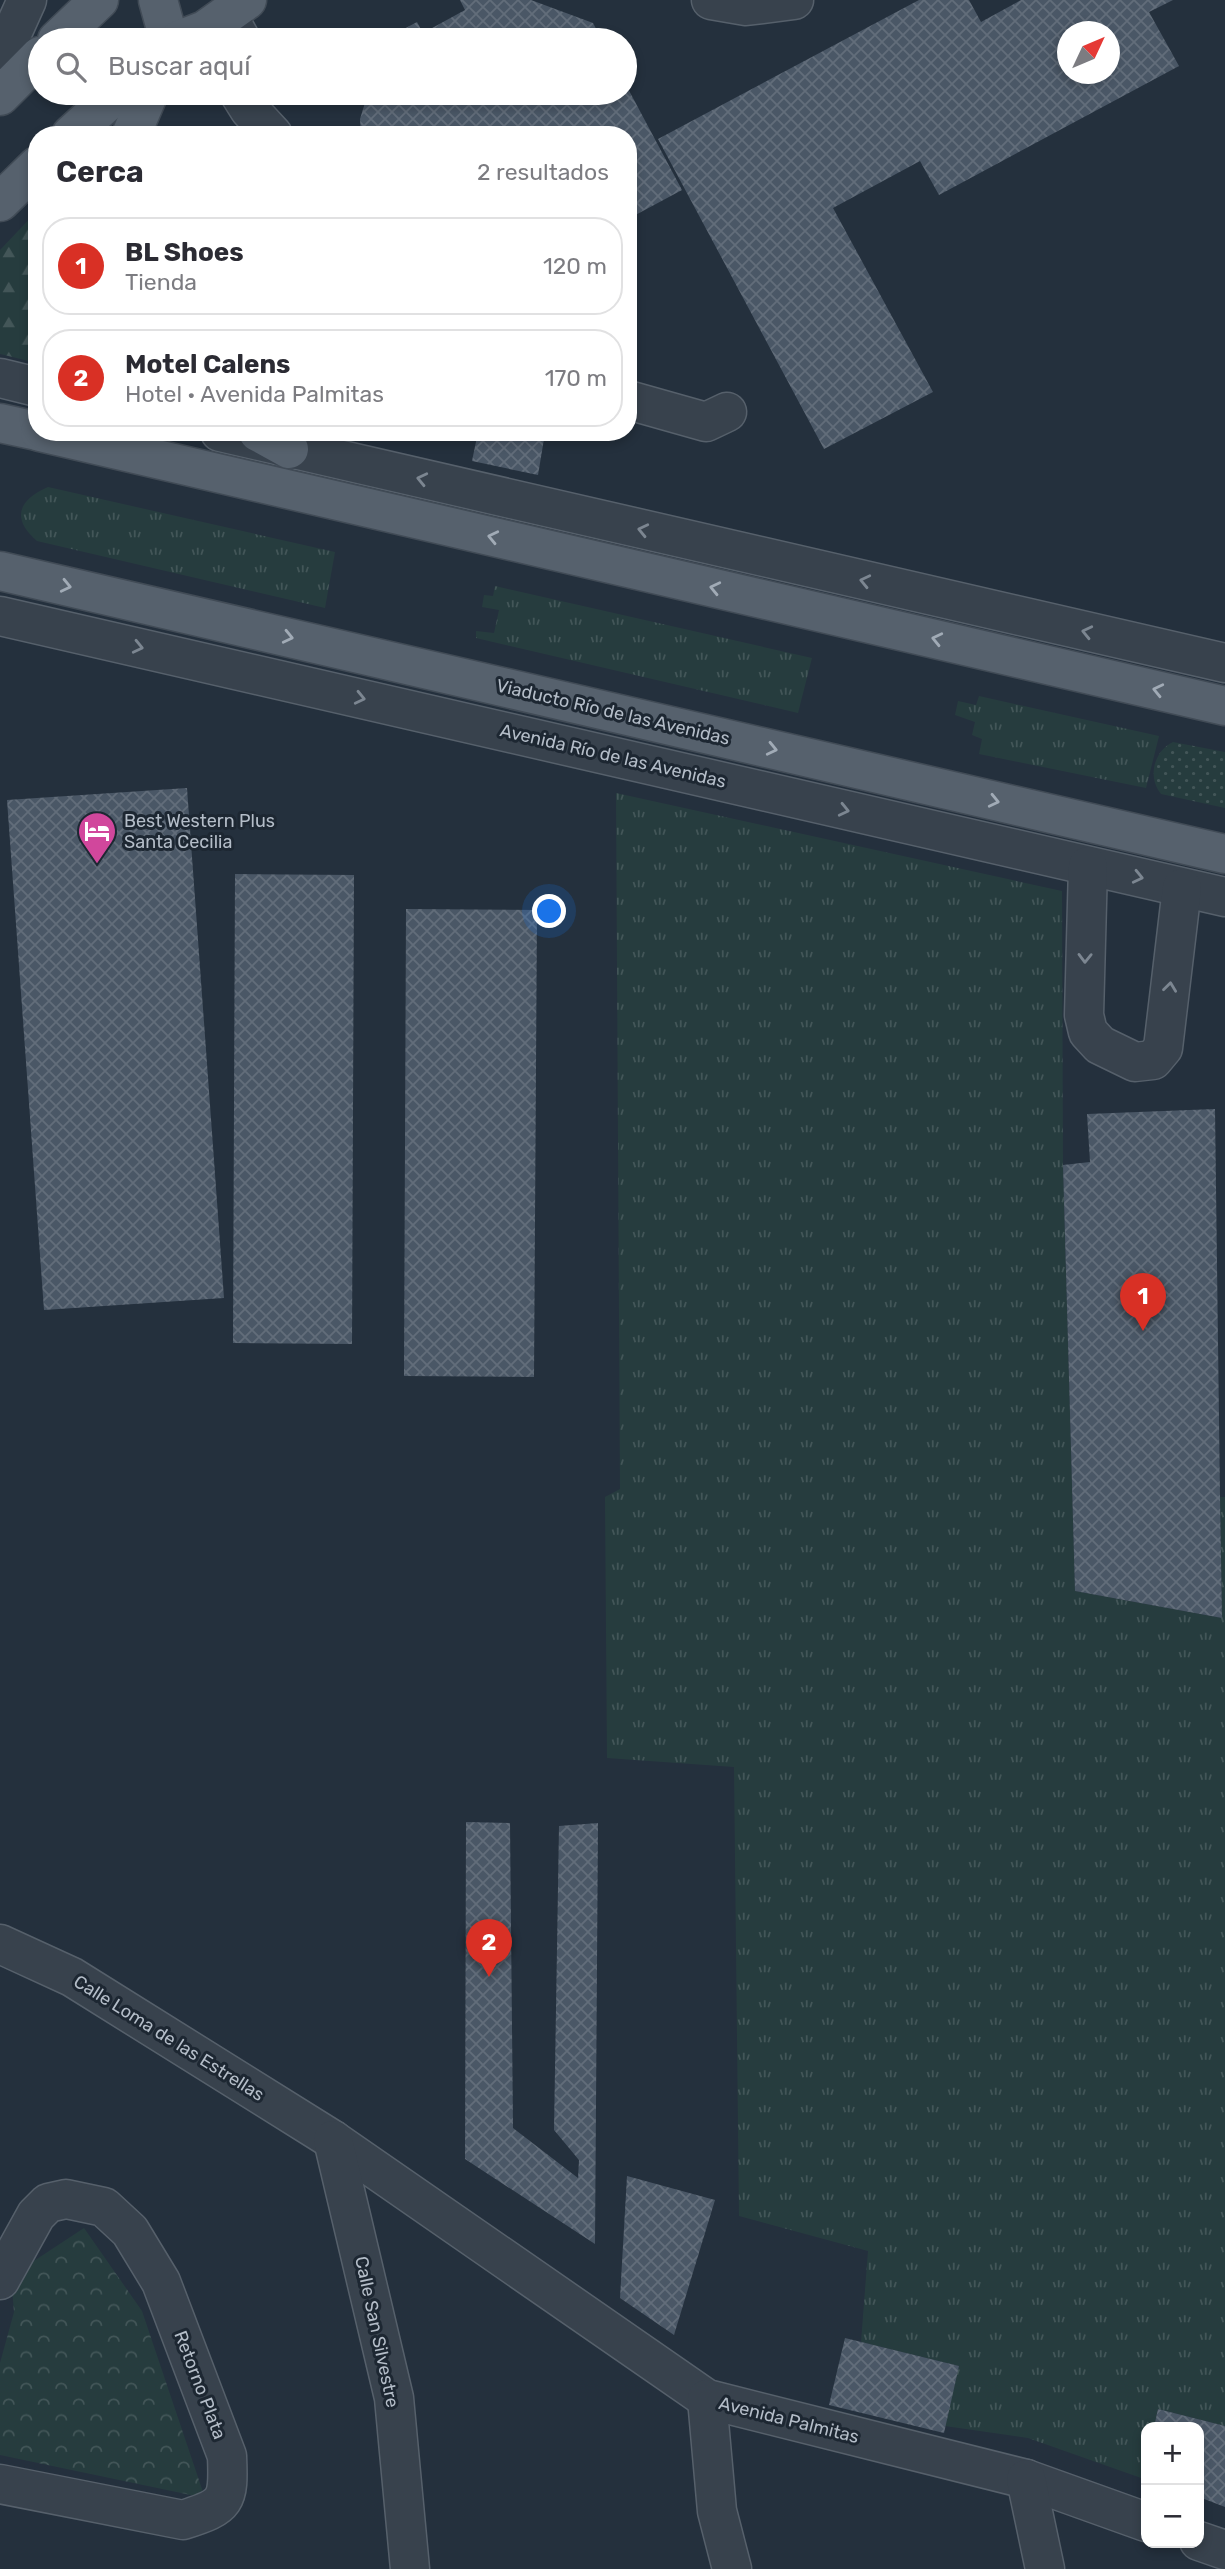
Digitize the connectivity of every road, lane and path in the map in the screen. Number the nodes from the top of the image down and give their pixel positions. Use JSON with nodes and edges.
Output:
{"nodes":[{"id":1,"x":27,"y":0,"type":"edge"},
{"id":2,"x":99,"y":0,"type":"edge"},
{"id":3,"x":158,"y":0,"type":"edge"},
{"id":4,"x":711,"y":0,"type":"edge"},
{"id":5,"x":794,"y":0,"type":"edge"},
{"id":6,"x":207,"y":27,"type":"edge"},
{"id":7,"x":70,"y":28,"type":"edge"},
{"id":8,"x":0,"y":60,"type":"edge"},
{"id":9,"x":28,"y":68,"type":"edge"},
{"id":10,"x":0,"y":96,"type":"edge"},
{"id":11,"x":104,"y":105,"type":"edge"},
{"id":12,"x":144,"y":105,"type":"edge"},
{"id":13,"x":246,"y":105,"type":"edge"},
{"id":14,"x":272,"y":105,"type":"edge"},
{"id":15,"x":81,"y":126,"type":"edge"},
{"id":16,"x":135,"y":126,"type":"edge"},
{"id":17,"x":267,"y":126,"type":"edge"},
{"id":18,"x":275,"y":126,"type":"edge"},
{"id":19,"x":28,"y":175,"type":"edge"},
{"id":20,"x":0,"y":202,"type":"edge"},
{"id":21,"x":0,"y":378,"type":"edge"},
{"id":22,"x":28,"y":385,"type":"edge"},
{"id":23,"x":637,"y":403,"type":"edge"},
{"id":24,"x":727,"y":412,"type":"dead end"},
{"id":25,"x":0,"y":423,"type":"edge"},
{"id":26,"x":28,"y":430,"type":"edge"},
{"id":27,"x":77,"y":441,"type":"edge"},
{"id":28,"x":273,"y":441,"type":"edge"},
{"id":29,"x":0,"y":571,"type":"edge"},
{"id":30,"x":0,"y":616,"type":"edge"},
{"id":31,"x":1225,"y":663,"type":"edge"},
{"id":32,"x":1225,"y":706,"type":"edge"},
{"id":33,"x":1225,"y":854,"type":"edge"},
{"id":34,"x":1088,"y":866,"type":"junction"},
{"id":35,"x":1182,"y":888,"type":"junction"},
{"id":36,"x":1225,"y":897,"type":"edge"},
{"id":37,"x":0,"y":1944,"type":"edge"},
{"id":38,"x":333,"y":2140,"type":"junction"},
{"id":39,"x":0,"y":2279,"type":"edge"},
{"id":40,"x":707,"y":2399,"type":"junction"},
{"id":41,"x":1026,"y":2479,"type":"junction"},
{"id":42,"x":0,"y":2484,"type":"edge"},
{"id":43,"x":1141,"y":2520,"type":"edge"},
{"id":44,"x":1204,"y":2543,"type":"edge"},
{"id":45,"x":1225,"y":2550,"type":"edge"},
{"id":46,"x":410,"y":2569,"type":"edge"},
{"id":47,"x":732,"y":2569,"type":"edge"},
{"id":48,"x":1045,"y":2569,"type":"edge"}],
"edges":[{"from":1,"to":8,"type":"street"},
{"from":2,"to":7,"type":"main road"},
{"from":3,"to":6,"type":"main road"},
{"from":4,"to":5,"type":"street"},
{"from":9,"to":10,"type":"main road"},
{"from":11,"to":15,"type":"main road"},
{"from":12,"to":16,"type":"main road"},
{"from":13,"to":17,"type":"street"},
{"from":14,"to":18,"type":"street"},
{"from":19,"to":20,"type":"main road"},
{"from":21,"to":22,"type":"street"},
{"from":23,"to":24,"type":"street"},
{"from":25,"to":26,"type":"main road"},
{"from":32,"to":27,"type":"main road","one_way":true},
{"from":31,"to":28,"type":"street","one_way":true},
{"from":29,"to":33,"type":"main road","name":"Viaducto Río de las Avenidas","one_way":true},
{"from":30,"to":34,"type":"street","name":"Avenida Río de las Avenidas","one_way":true},
{"from":34,"to":35,"type":"street","name":"Avenida Río de las Avenidas","one_way":true},
{"from":34,"to":35,"type":"street","one_way":true},
{"from":35,"to":36,"type":"street","name":"Avenida Río de las Avenidas"},
{"from":37,"to":38,"type":"street","name":"Calle Loma de las Estrellas"},
{"from":38,"to":40,"type":"street","name":"Avenida Palmitas"},
{"from":38,"to":46,"type":"street","name":"Calle San Silvestre"},
{"from":39,"to":42,"type":"street","name":"Retorno Plata"},
{"from":40,"to":41,"type":"street","name":"Avenida Palmitas"},
{"from":40,"to":47,"type":"street"},
{"from":41,"to":43,"type":"street","name":"Avenida Palmitas"},
{"from":41,"to":48,"type":"street"},
{"from":44,"to":45,"type":"street"}]}
